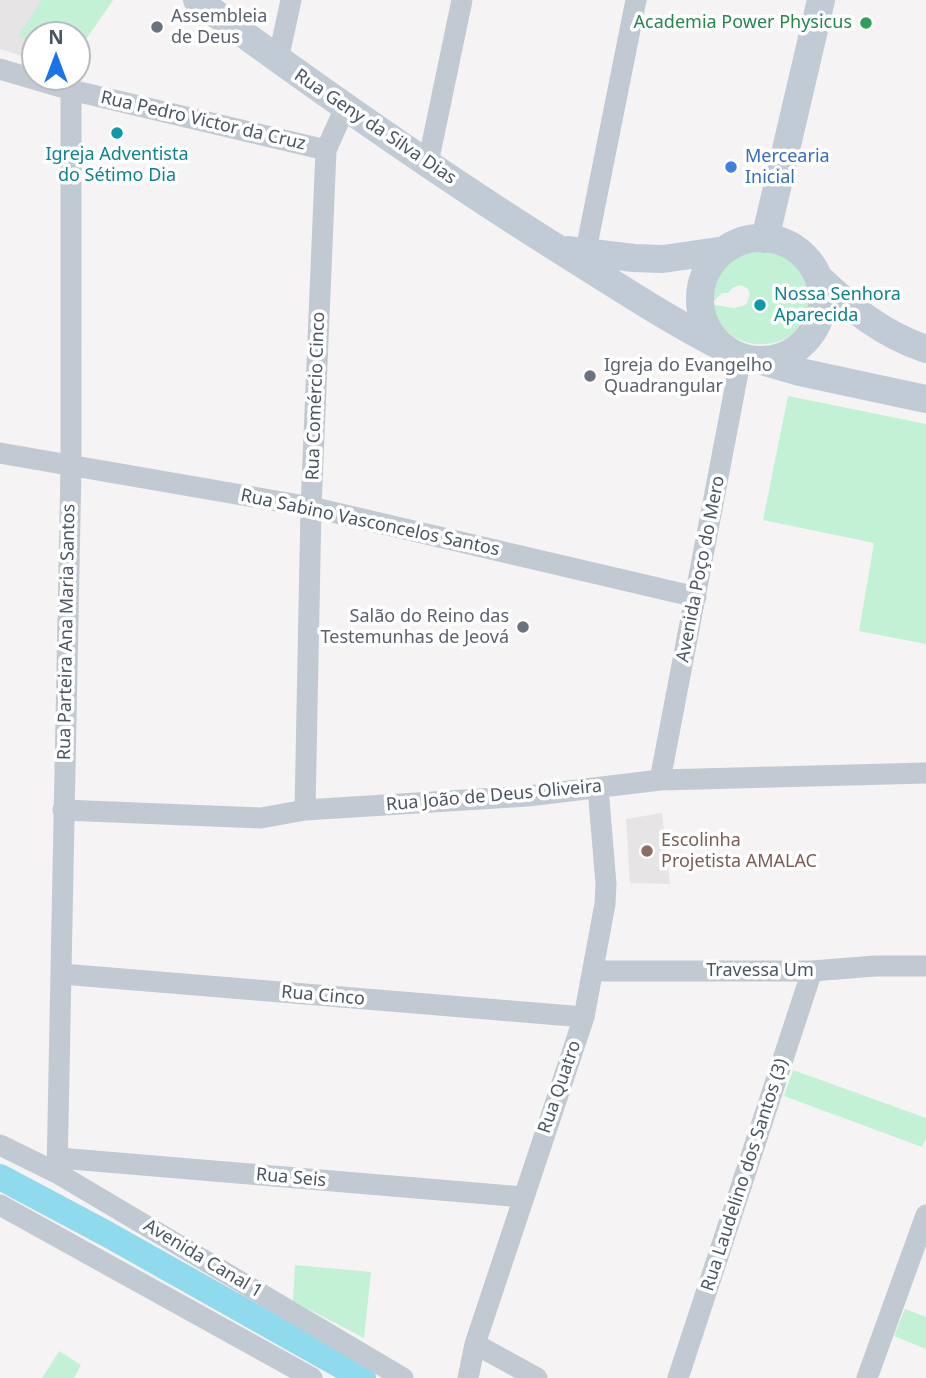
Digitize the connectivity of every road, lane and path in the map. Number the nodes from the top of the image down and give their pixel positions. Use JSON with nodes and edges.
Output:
{"nodes":[{"id":1,"x":197,"y":0,"type":"edge"},
{"id":2,"x":291,"y":0,"type":"edge"},
{"id":3,"x":462,"y":0,"type":"edge"},
{"id":4,"x":636,"y":0,"type":"edge"},
{"id":5,"x":821,"y":0,"type":"edge"},
{"id":6,"x":278,"y":60,"type":"junction"},
{"id":7,"x":0,"y":69,"type":"edge"},
{"id":8,"x":21,"y":75,"type":"edge"},
{"id":9,"x":71,"y":91,"type":"edge"},
{"id":10,"x":75,"y":91,"type":"edge"},
{"id":11,"x":345,"y":108,"type":"junction"},
{"id":12,"x":326,"y":150,"type":"junction"},
{"id":13,"x":428,"y":163,"type":"junction"},
{"id":14,"x":765,"y":239,"type":"junction"},
{"id":15,"x":725,"y":250,"type":"junction"},
{"id":16,"x":584,"y":258,"type":"junction"},
{"id":17,"x":819,"y":278,"type":"junction"},
{"id":18,"x":926,"y":349,"type":"edge"},
{"id":19,"x":742,"y":355,"type":"junction"},
{"id":20,"x":926,"y":399,"type":"edge"},
{"id":21,"x":0,"y":453,"type":"edge"},
{"id":22,"x":71,"y":467,"type":"junction"},
{"id":23,"x":312,"y":507,"type":"junction"},
{"id":24,"x":696,"y":597,"type":"junction"},
{"id":25,"x":926,"y":773,"type":"edge"},
{"id":26,"x":660,"y":780,"type":"junction"},
{"id":27,"x":598,"y":788,"type":"junction"},
{"id":28,"x":63,"y":810,"type":"junction"},
{"id":29,"x":305,"y":810,"type":"junction"},
{"id":30,"x":926,"y":966,"type":"edge"},
{"id":31,"x":594,"y":971,"type":"junction"},
{"id":32,"x":812,"y":971,"type":"junction"},
{"id":33,"x":62,"y":974,"type":"junction"},
{"id":34,"x":584,"y":1017,"type":"junction"},
{"id":35,"x":0,"y":1145,"type":"edge"},
{"id":36,"x":58,"y":1166,"type":"junction"},
{"id":37,"x":523,"y":1197,"type":"junction"},
{"id":38,"x":0,"y":1205,"type":"edge"},
{"id":39,"x":926,"y":1215,"type":"edge"},
{"id":40,"x":475,"y":1344,"type":"junction"},
{"id":41,"x":312,"y":1378,"type":"edge"},
{"id":42,"x":403,"y":1378,"type":"edge"},
{"id":43,"x":468,"y":1378,"type":"edge"},
{"id":44,"x":537,"y":1378,"type":"edge"},
{"id":45,"x":678,"y":1378,"type":"edge"},
{"id":46,"x":867,"y":1378,"type":"edge"}],
"edges":[{"from":1,"to":6,"type":"main road","name":"Rua Geny da Silva Dias"},
{"from":2,"to":6,"type":"street"},
{"from":3,"to":13,"type":"street"},
{"from":4,"to":16,"type":"street"},
{"from":5,"to":14,"type":"main road"},
{"from":6,"to":11,"type":"main road","name":"Rua Geny da Silva Dias"},
{"from":7,"to":8,"type":"street","name":"Rua Pedro Victor da Cruz"},
{"from":9,"to":22,"type":"street","name":"Rua Parteira Ana Maria Santos"},
{"from":10,"to":12,"type":"street","name":"Rua Pedro Victor da Cruz"},
{"from":11,"to":12,"type":"street"},
{"from":11,"to":13,"type":"main road","name":"Rua Geny da Silva Dias"},
{"from":12,"to":23,"type":"street","name":"Rua Comércio Cinco"},
{"from":13,"to":16,"type":"main road","name":"Rua Geny da Silva Dias"},
{"from":14,"to":15,"type":"main road"},
{"from":14,"to":17,"type":"main road"},
{"from":15,"to":16,"type":"main road","name":"Rua Geny da Silva Dias"},
{"from":15,"to":19,"type":"main road"},
{"from":16,"to":19,"type":"main road","name":"Rua Geny da Silva Dias"},
{"from":17,"to":18,"type":"main road"},
{"from":17,"to":19,"type":"main road"},
{"from":19,"to":20,"type":"main road","name":"Rua Geny da Silva Dias"},
{"from":19,"to":24,"type":"street","name":"Avenida Poço do Mero"},
{"from":21,"to":22,"type":"street","name":"Rua Sabino Vasconcelos Santos"},
{"from":22,"to":23,"type":"street","name":"Rua Sabino Vasconcelos Santos"},
{"from":22,"to":28,"type":"street","name":"Rua Parteira Ana Maria Santos"},
{"from":23,"to":24,"type":"street","name":"Rua Sabino Vasconcelos Santos"},
{"from":23,"to":29,"type":"street","name":"Rua Comércio Cinco"},
{"from":24,"to":26,"type":"street","name":"Avenida Poço do Mero"},
{"from":25,"to":26,"type":"street","name":"Rua João de Deus Oliveira"},
{"from":26,"to":27,"type":"street","name":"Rua João de Deus Oliveira"},
{"from":27,"to":29,"type":"street","name":"Rua João de Deus Oliveira"},
{"from":27,"to":31,"type":"street","name":"Rua Quatro"},
{"from":28,"to":29,"type":"street","name":"Rua João de Deus Oliveira"},
{"from":28,"to":33,"type":"street","name":"Rua Parteira Ana Maria Santos"},
{"from":30,"to":32,"type":"street","name":"Travessa Um"},
{"from":31,"to":32,"type":"street","name":"Travessa Um"},
{"from":31,"to":34,"type":"street","name":"Rua Quatro"},
{"from":32,"to":45,"type":"street","name":"Rua Laudelino dos Santos (3)"},
{"from":33,"to":34,"type":"street","name":"Rua Cinco"},
{"from":33,"to":36,"type":"street","name":"Rua Parteira Ana Maria Santos"},
{"from":34,"to":37,"type":"street","name":"Rua Quatro"},
{"from":35,"to":36,"type":"street","name":"Avenida Canal 1"},
{"from":36,"to":37,"type":"street","name":"Rua Seis"},
{"from":36,"to":42,"type":"street","name":"Avenida Canal 1"},
{"from":37,"to":40,"type":"street","name":"Rua Quatro"},
{"from":38,"to":41,"type":"street"},
{"from":39,"to":46,"type":"street"},
{"from":40,"to":43,"type":"street","name":"Rua Quatro"},
{"from":40,"to":44,"type":"street"}]}
